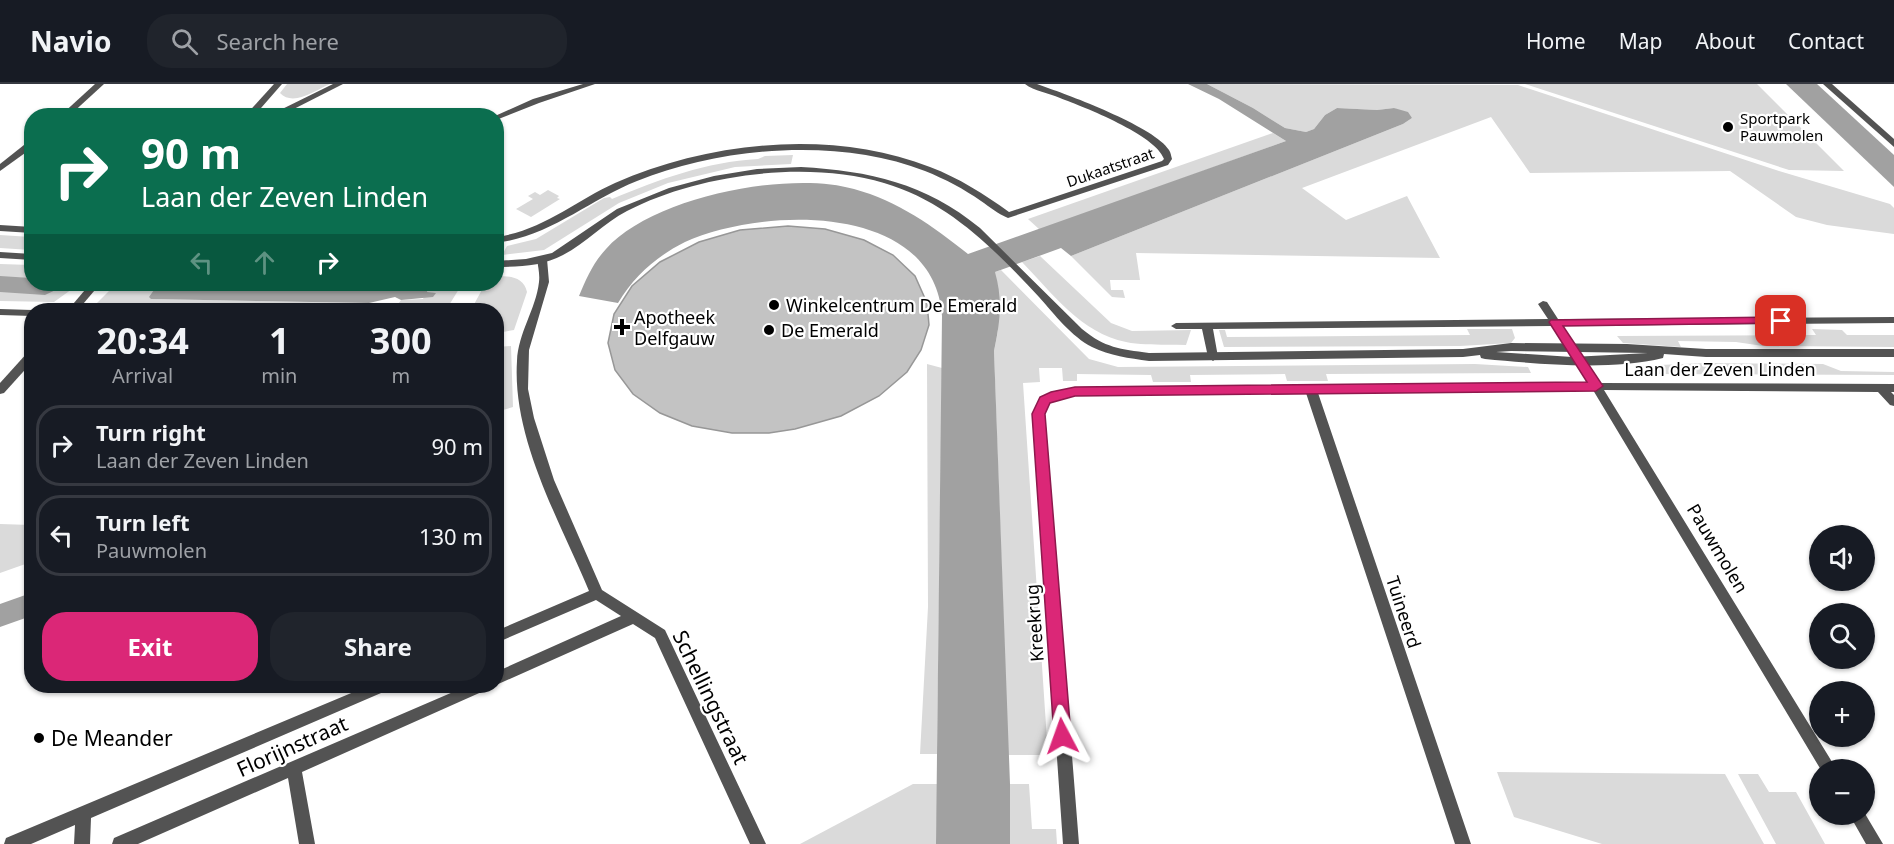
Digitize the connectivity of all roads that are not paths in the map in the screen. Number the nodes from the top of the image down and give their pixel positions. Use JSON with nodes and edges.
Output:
{"nodes":[{"id":1,"x":100,"y":84,"type":"edge"},
{"id":2,"x":278,"y":84,"type":"edge"},
{"id":3,"x":339,"y":84,"type":"edge"},
{"id":4,"x":591,"y":84,"type":"edge"},
{"id":5,"x":1029,"y":84,"type":"edge"},
{"id":6,"x":1827,"y":84,"type":"edge"},
{"id":7,"x":275,"y":98,"type":"junction"},
{"id":8,"x":296,"y":103,"type":"junction"},
{"id":9,"x":73,"y":108,"type":"edge"},
{"id":10,"x":261,"y":108,"type":"edge"},
{"id":11,"x":287,"y":108,"type":"edge"},
{"id":12,"x":504,"y":115,"type":"edge"},
{"id":13,"x":1894,"y":144,"type":"edge"},
{"id":14,"x":24,"y":149,"type":"edge"},
{"id":15,"x":0,"y":168,"type":"edge"},
{"id":16,"x":0,"y":228,"type":"edge"},
{"id":17,"x":24,"y":230,"type":"edge"},
{"id":18,"x":504,"y":239,"type":"edge"},
{"id":19,"x":0,"y":255,"type":"edge"},
{"id":20,"x":24,"y":256,"type":"edge"},
{"id":21,"x":542,"y":260,"type":"junction"},
{"id":22,"x":504,"y":264,"type":"edge"},
{"id":23,"x":89,"y":291,"type":"edge"},
{"id":24,"x":79,"y":303,"type":"edge"},
{"id":25,"x":1543,"y":304,"type":"dead end"},
{"id":26,"x":0,"y":312,"type":"edge"},
{"id":27,"x":24,"y":313,"type":"edge"},
{"id":28,"x":1894,"y":321,"type":"edge"},
{"id":29,"x":1555,"y":322,"type":"junction"},
{"id":30,"x":1176,"y":326,"type":"dead end"},
{"id":31,"x":1207,"y":326,"type":"junction"},
{"id":32,"x":1575,"y":353,"type":"junction"},
{"id":33,"x":1894,"y":353,"type":"edge"},
{"id":34,"x":1213,"y":357,"type":"junction"},
{"id":35,"x":24,"y":364,"type":"edge"},
{"id":36,"x":1596,"y":386,"type":"junction"},
{"id":37,"x":1881,"y":388,"type":"junction"},
{"id":38,"x":1894,"y":388,"type":"edge"},
{"id":39,"x":0,"y":390,"type":"edge"},
{"id":40,"x":1311,"y":390,"type":"junction"},
{"id":41,"x":1044,"y":400,"type":"joint"},
{"id":42,"x":1894,"y":402,"type":"edge"},
{"id":43,"x":597,"y":594,"type":"junction"},
{"id":44,"x":634,"y":617,"type":"junction"},
{"id":45,"x":504,"y":634,"type":"edge"},
{"id":46,"x":504,"y":675,"type":"edge"},
{"id":47,"x":366,"y":693,"type":"edge"},
{"id":48,"x":465,"y":693,"type":"edge"},
{"id":49,"x":1823,"y":759,"type":"edge"},
{"id":50,"x":294,"y":769,"type":"junction"},
{"id":51,"x":83,"y":813,"type":"junction"},
{"id":52,"x":1864,"y":825,"type":"edge"},
{"id":53,"x":12,"y":844,"type":"edge"},
{"id":54,"x":82,"y":844,"type":"edge"},
{"id":55,"x":120,"y":844,"type":"edge"},
{"id":56,"x":307,"y":844,"type":"edge"},
{"id":57,"x":758,"y":844,"type":"edge"},
{"id":58,"x":1071,"y":844,"type":"edge"},
{"id":59,"x":1463,"y":844,"type":"edge"},
{"id":60,"x":1875,"y":844,"type":"edge"}],
"edges":[{"from":1,"to":9,"type":"street"},
{"from":2,"to":7,"type":"street"},
{"from":3,"to":8,"type":"street"},
{"from":4,"to":12,"type":"street"},
{"from":5,"to":18,"type":"street","name":"Dukaatstraat"},
{"from":6,"to":13,"type":"street"},
{"from":7,"to":8,"type":"street"},
{"from":7,"to":10,"type":"street"},
{"from":8,"to":11,"type":"street"},
{"from":14,"to":15,"type":"street"},
{"from":16,"to":17,"type":"street"},
{"from":19,"to":20,"type":"street"},
{"from":21,"to":22,"type":"street","name":"Laan der Zeven Linden"},
{"from":21,"to":34,"type":"street","name":"Laan der Zeven Linden"},
{"from":21,"to":43,"type":"street"},
{"from":23,"to":24,"type":"street"},
{"from":25,"to":29,"type":"street","name":"Pauwmolen"},
{"from":26,"to":27,"type":"street"},
{"from":28,"to":29,"type":"street"},
{"from":29,"to":31,"type":"street"},
{"from":29,"to":32,"type":"street","name":"Pauwmolen"},
{"from":30,"to":31,"type":"street"},
{"from":31,"to":34,"type":"street"},
{"from":32,"to":33,"type":"street","name":"Laan der Zeven Linden"},
{"from":32,"to":34,"type":"street","name":"Laan der Zeven Linden"},
{"from":32,"to":36,"type":"street","name":"Pauwmolen"},
{"from":35,"to":39,"type":"street"},
{"from":36,"to":37,"type":"street","name":"Laan der Zeven Linden"},
{"from":36,"to":40,"type":"street","name":"Laan der Zeven Linden"},
{"from":36,"to":49,"type":"street","name":"Pauwmolen"},
{"from":37,"to":38,"type":"street","name":"Laan der Zeven Linden"},
{"from":37,"to":42,"type":"street"},
{"from":40,"to":41,"type":"street","name":"Laan der Zeven Linden"},
{"from":40,"to":59,"type":"street","name":"Tuineerd"},
{"from":41,"to":58,"type":"street","name":"Kreekrug"},
{"from":43,"to":44,"type":"street","name":"Schellingstraat"},
{"from":43,"to":45,"type":"street"},
{"from":44,"to":46,"type":"street"},
{"from":44,"to":57,"type":"street","name":"Schellingstraat"},
{"from":47,"to":51,"type":"street","name":"Florijnstraat"},
{"from":48,"to":50,"type":"street","name":"Florijnstraat"},
{"from":50,"to":55,"type":"street","name":"Florijnstraat"},
{"from":50,"to":56,"type":"street"},
{"from":51,"to":53,"type":"street","name":"Florijnstraat"},
{"from":51,"to":54,"type":"street"},
{"from":52,"to":60,"type":"street"}]}
